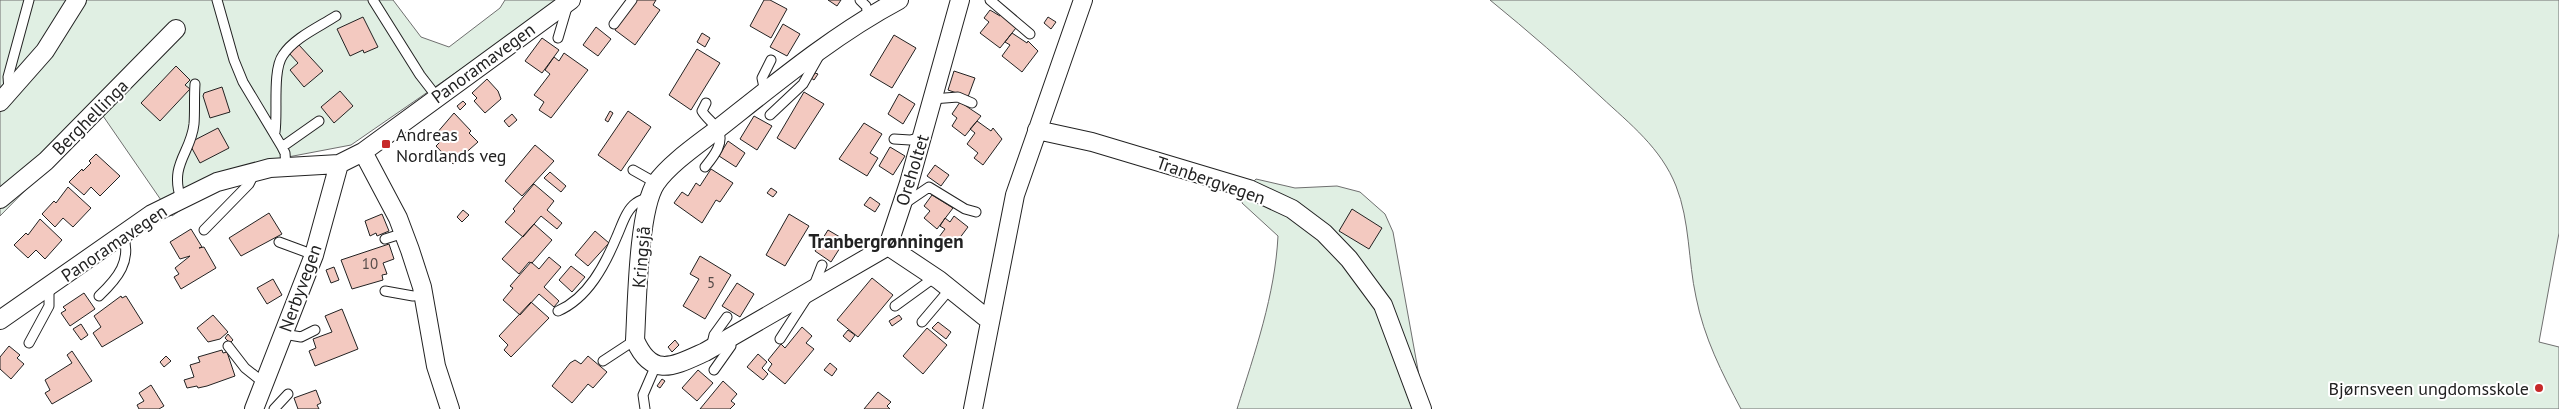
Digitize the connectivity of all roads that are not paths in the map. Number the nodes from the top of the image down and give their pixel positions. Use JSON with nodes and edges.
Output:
{"nodes":[{"id":1,"x":29,"y":0,"type":"edge"},
{"id":2,"x":77,"y":0,"type":"edge"},
{"id":3,"x":217,"y":0,"type":"edge"},
{"id":4,"x":373,"y":0,"type":"edge"},
{"id":5,"x":632,"y":0,"type":"edge"},
{"id":6,"x":860,"y":0,"type":"edge"},
{"id":7,"x":899,"y":0,"type":"edge"},
{"id":8,"x":960,"y":0,"type":"edge"},
{"id":9,"x":990,"y":0,"type":"edge"},
{"id":10,"x":1083,"y":0,"type":"edge"},
{"id":11,"x":570,"y":1,"type":"edge"},
{"id":12,"x":336,"y":16,"type":"dead end"},
{"id":13,"x":869,"y":18,"type":"junction"},
{"id":14,"x":614,"y":24,"type":"dead end"},
{"id":15,"x":176,"y":29,"type":"dead end"},
{"id":16,"x":1030,"y":34,"type":"dead end"},
{"id":17,"x":558,"y":38,"type":"dead end"},
{"id":18,"x":823,"y":50,"type":"junction"},
{"id":19,"x":771,"y":60,"type":"dead end"},
{"id":20,"x":196,"y":84,"type":"dead end"},
{"id":21,"x":765,"y":92,"type":"junction"},
{"id":22,"x":5,"y":98,"type":"edge"},
{"id":23,"x":437,"y":98,"type":"junction"},
{"id":24,"x":932,"y":99,"type":"junction"},
{"id":25,"x":972,"y":103,"type":"dead end"},
{"id":26,"x":706,"y":104,"type":"dead end"},
{"id":27,"x":770,"y":115,"type":"dead end"},
{"id":28,"x":319,"y":121,"type":"dead end"},
{"id":29,"x":718,"y":129,"type":"junction"},
{"id":30,"x":1037,"y":130,"type":"junction"},
{"id":31,"x":275,"y":132,"type":"junction"},
{"id":32,"x":922,"y":136,"type":"junction"},
{"id":33,"x":894,"y":139,"type":"dead end"},
{"id":34,"x":282,"y":147,"type":"junction"},
{"id":35,"x":363,"y":152,"type":"junction"},
{"id":36,"x":339,"y":164,"type":"junction"},
{"id":37,"x":286,"y":168,"type":"junction"},
{"id":38,"x":705,"y":168,"type":"dead end"},
{"id":39,"x":633,"y":170,"type":"dead end"},
{"id":40,"x":255,"y":172,"type":"junction"},
{"id":41,"x":653,"y":190,"type":"junction"},
{"id":42,"x":181,"y":199,"type":"junction"},
{"id":43,"x":0,"y":200,"type":"edge"},
{"id":44,"x":902,"y":205,"type":"junction"},
{"id":45,"x":976,"y":212,"type":"dead end"},
{"id":46,"x":204,"y":230,"type":"dead end"},
{"id":47,"x":404,"y":233,"type":"junction"},
{"id":48,"x":123,"y":234,"type":"junction"},
{"id":49,"x":385,"y":239,"type":"dead end"},
{"id":50,"x":279,"y":242,"type":"dead end"},
{"id":51,"x":888,"y":246,"type":"junction"},
{"id":52,"x":314,"y":255,"type":"junction"},
{"id":53,"x":822,"y":265,"type":"dead end"},
{"id":54,"x":934,"y":277,"type":"junction"},
{"id":55,"x":49,"y":286,"type":"junction"},
{"id":56,"x":813,"y":288,"type":"junction"},
{"id":57,"x":950,"y":289,"type":"junction"},
{"id":58,"x":386,"y":291,"type":"dead end"},
{"id":59,"x":423,"y":295,"type":"junction"},
{"id":60,"x":99,"y":296,"type":"dead end"},
{"id":61,"x":895,"y":306,"type":"dead end"},
{"id":62,"x":558,"y":311,"type":"dead end"},
{"id":63,"x":727,"y":318,"type":"dead end"},
{"id":64,"x":0,"y":320,"type":"edge"},
{"id":65,"x":990,"y":321,"type":"junction"},
{"id":66,"x":922,"y":322,"type":"dead end"},
{"id":67,"x":315,"y":330,"type":"dead end"},
{"id":68,"x":284,"y":334,"type":"junction"},
{"id":69,"x":730,"y":337,"type":"junction"},
{"id":70,"x":780,"y":339,"type":"dead end"},
{"id":71,"x":634,"y":340,"type":"junction"},
{"id":72,"x":29,"y":343,"type":"dead end"},
{"id":73,"x":228,"y":346,"type":"dead end"},
{"id":74,"x":711,"y":348,"type":"junction"},
{"id":75,"x":603,"y":361,"type":"dead end"},
{"id":76,"x":656,"y":365,"type":"junction"},
{"id":77,"x":714,"y":370,"type":"dead end"},
{"id":78,"x":264,"y":383,"type":"junction"},
{"id":79,"x":288,"y":394,"type":"dead end"},
{"id":80,"x":254,"y":409,"type":"edge"},
{"id":81,"x":274,"y":409,"type":"edge"},
{"id":82,"x":450,"y":409,"type":"edge"},
{"id":83,"x":645,"y":409,"type":"edge"},
{"id":84,"x":973,"y":409,"type":"edge"},
{"id":85,"x":1422,"y":409,"type":"edge"}],
"edges":[{"from":1,"to":22,"type":"lane"},
{"from":2,"to":22,"type":"street"},
{"from":3,"to":31,"type":"lane"},
{"from":4,"to":23,"type":"lane"},
{"from":5,"to":14,"type":"lane"},
{"from":6,"to":13,"type":"lane"},
{"from":7,"to":13,"type":"street"},
{"from":8,"to":24,"type":"street","name":"Oreholtet"},
{"from":9,"to":16,"type":"lane"},
{"from":10,"to":30,"type":"street"},
{"from":11,"to":17,"type":"lane"},
{"from":11,"to":23,"type":"street","name":"Panoramavegen"},
{"from":12,"to":31,"type":"lane"},
{"from":13,"to":18,"type":"street"},
{"from":15,"to":43,"type":"street","name":"Berghellinga"},
{"from":18,"to":21,"type":"street"},
{"from":18,"to":27,"type":"lane"},
{"from":19,"to":21,"type":"lane"},
{"from":20,"to":42,"type":"lane"},
{"from":21,"to":29,"type":"street"},
{"from":23,"to":35,"type":"street","name":"Panoramavegen"},
{"from":24,"to":25,"type":"lane"},
{"from":24,"to":32,"type":"street","name":"Oreholtet"},
{"from":26,"to":29,"type":"lane"},
{"from":28,"to":34,"type":"lane"},
{"from":29,"to":38,"type":"lane"},
{"from":29,"to":41,"type":"street"},
{"from":30,"to":65,"type":"street"},
{"from":30,"to":85,"type":"street","name":"Tranbergvegen"},
{"from":31,"to":34,"type":"lane"},
{"from":32,"to":33,"type":"lane"},
{"from":32,"to":44,"type":"street","name":"Oreholtet"},
{"from":34,"to":37,"type":"lane"},
{"from":35,"to":36,"type":"street","name":"Panoramavegen"},
{"from":35,"to":47,"type":"street"},
{"from":36,"to":37,"type":"street","name":"Panoramavegen"},
{"from":36,"to":52,"type":"street","name":"Nerbyvegen"},
{"from":37,"to":40,"type":"street","name":"Panoramavegen"},
{"from":39,"to":41,"type":"lane"},
{"from":40,"to":42,"type":"street","name":"Panoramavegen"},
{"from":40,"to":46,"type":"lane"},
{"from":41,"to":62,"type":"lane"},
{"from":41,"to":71,"type":"street","name":"Kringsjå"},
{"from":42,"to":48,"type":"street","name":"Panoramavegen"},
{"from":44,"to":45,"type":"lane"},
{"from":44,"to":51,"type":"street","name":"Oreholtet"},
{"from":47,"to":49,"type":"lane"},
{"from":47,"to":59,"type":"street"},
{"from":48,"to":55,"type":"street","name":"Panoramavegen"},
{"from":48,"to":60,"type":"lane"},
{"from":50,"to":52,"type":"lane"},
{"from":51,"to":54,"type":"street"},
{"from":51,"to":56,"type":"street"},
{"from":52,"to":68,"type":"street","name":"Nerbyvegen"},
{"from":53,"to":56,"type":"lane"},
{"from":54,"to":57,"type":"street"},
{"from":54,"to":61,"type":"lane"},
{"from":55,"to":64,"type":"street","name":"Panoramavegen"},
{"from":55,"to":72,"type":"lane"},
{"from":56,"to":69,"type":"street"},
{"from":56,"to":70,"type":"lane"},
{"from":57,"to":65,"type":"street"},
{"from":57,"to":66,"type":"lane"},
{"from":58,"to":59,"type":"lane"},
{"from":59,"to":82,"type":"street"},
{"from":63,"to":74,"type":"lane"},
{"from":65,"to":84,"type":"street"},
{"from":67,"to":68,"type":"lane"},
{"from":68,"to":78,"type":"street","name":"Nerbyvegen"},
{"from":69,"to":74,"type":"street"},
{"from":69,"to":77,"type":"lane"},
{"from":71,"to":75,"type":"lane"},
{"from":71,"to":76,"type":"street"},
{"from":73,"to":78,"type":"lane"},
{"from":74,"to":76,"type":"street"},
{"from":76,"to":83,"type":"lane"},
{"from":78,"to":80,"type":"street","name":"Nerbyvegen"},
{"from":79,"to":81,"type":"lane"}]}
